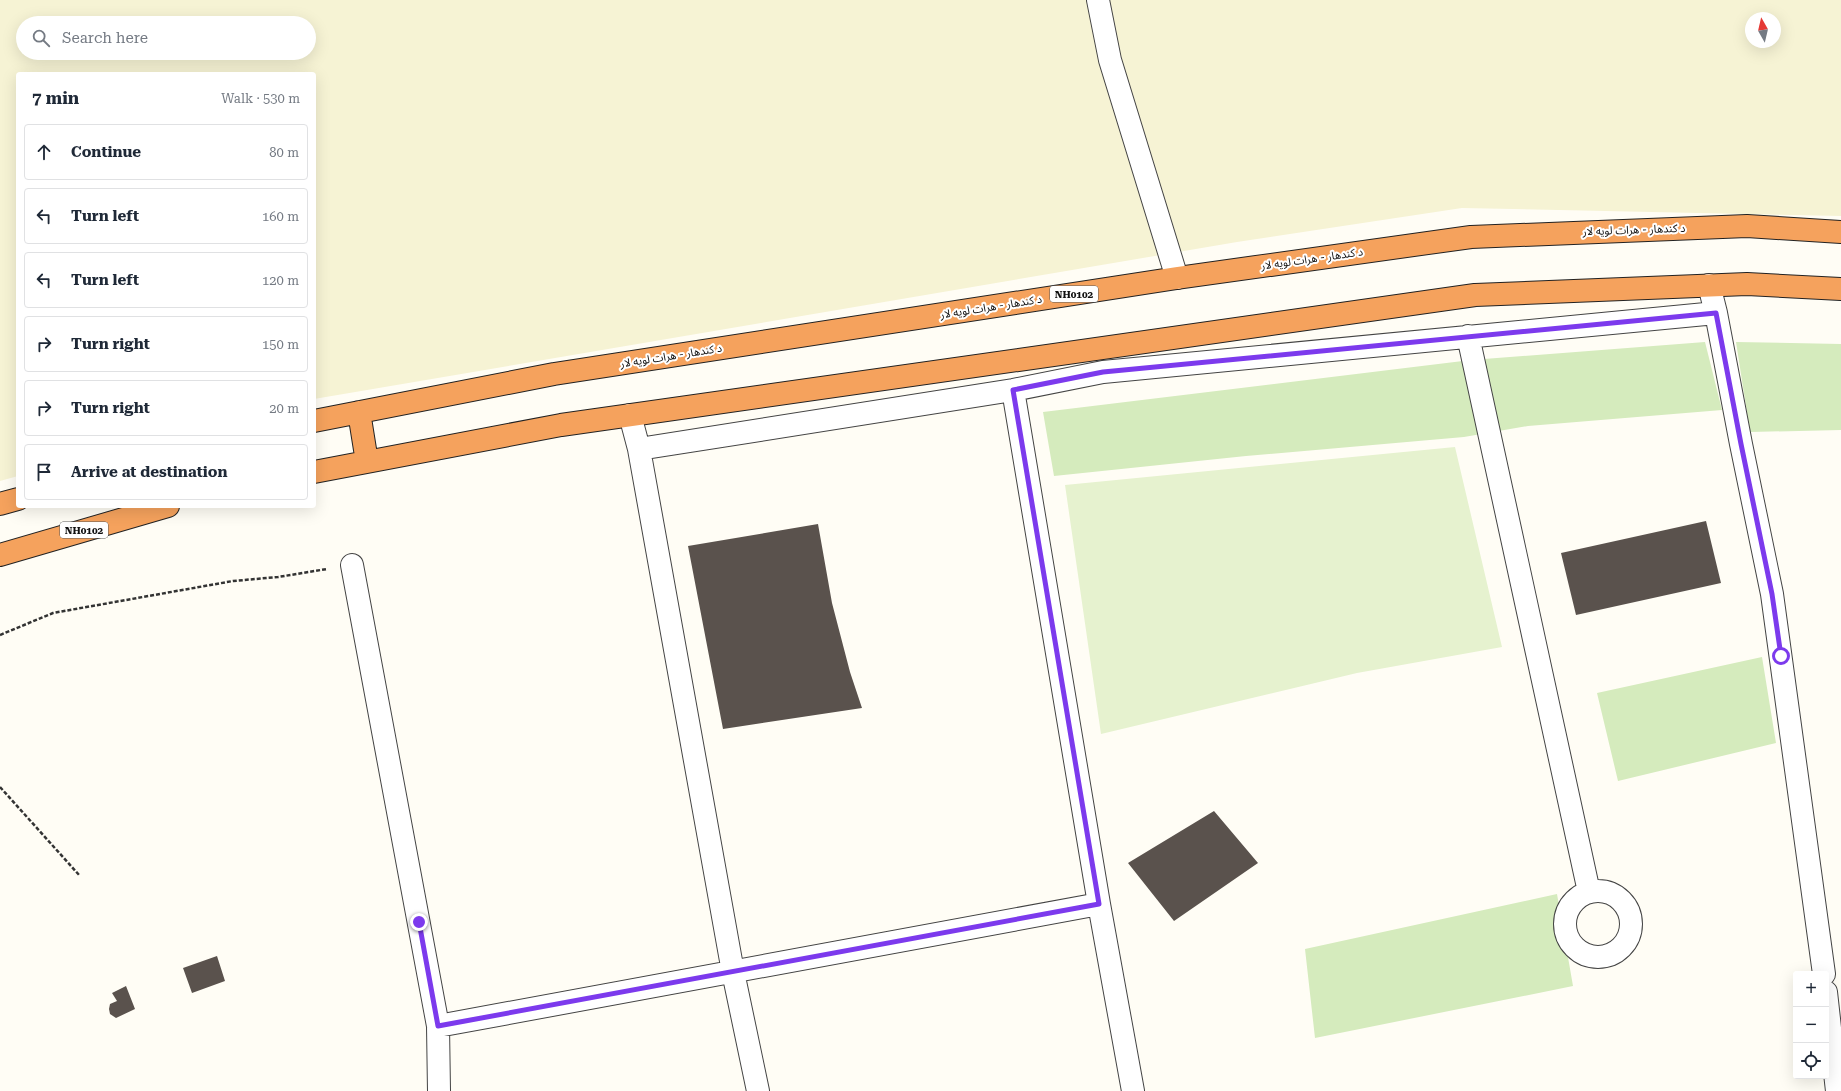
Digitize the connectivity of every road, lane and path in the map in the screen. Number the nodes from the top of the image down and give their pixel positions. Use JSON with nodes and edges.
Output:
{"nodes":[{"id":1,"x":1098,"y":0,"type":"edge"},
{"id":2,"x":1841,"y":232,"type":"edge"},
{"id":3,"x":1178,"y":278,"type":"junction"},
{"id":4,"x":1709,"y":285,"type":"junction"},
{"id":5,"x":1841,"y":289,"type":"edge"},
{"id":6,"x":1716,"y":313,"type":"junction"},
{"id":7,"x":1468,"y":336,"type":"junction"},
{"id":8,"x":1013,"y":390,"type":"junction"},
{"id":9,"x":359,"y":412,"type":"junction"},
{"id":10,"x":630,"y":416,"type":"junction"},
{"id":11,"x":316,"y":421,"type":"edge"},
{"id":12,"x":639,"y":449,"type":"junction"},
{"id":13,"x":367,"y":462,"type":"junction"},
{"id":14,"x":316,"y":472,"type":"edge"},
{"id":15,"x":16,"y":500,"type":"edge"},
{"id":16,"x":0,"y":504,"type":"edge"},
{"id":17,"x":161,"y":508,"type":"edge"},
{"id":18,"x":0,"y":555,"type":"edge"},
{"id":19,"x":352,"y":565,"type":"joint"},
{"id":20,"x":0,"y":635,"type":"edge"},
{"id":21,"x":0,"y":786,"type":"edge"},
{"id":22,"x":80,"y":876,"type":"dead end"},
{"id":23,"x":1589,"y":892,"type":"dead end"},
{"id":24,"x":1099,"y":904,"type":"junction"},
{"id":25,"x":1824,"y":971,"type":"edge"},
{"id":26,"x":733,"y":972,"type":"junction"},
{"id":27,"x":1829,"y":1007,"type":"edge"},
{"id":28,"x":438,"y":1026,"type":"junction"},
{"id":29,"x":1837,"y":1054,"type":"edge"},
{"id":30,"x":439,"y":1091,"type":"edge"},
{"id":31,"x":758,"y":1091,"type":"edge"},
{"id":32,"x":1133,"y":1091,"type":"edge"},
{"id":33,"x":1838,"y":1091,"type":"edge"}],
"edges":[{"from":1,"to":3,"type":"street"},
{"from":2,"to":3,"type":"highway","name":"د کندهار - هرات لويه لار","number":"NH0102"},
{"from":3,"to":9,"type":"highway","name":"د کندهار - هرات لويه لار","number":"NH0102"},
{"from":4,"to":5,"type":"highway"},
{"from":4,"to":6,"type":"street"},
{"from":4,"to":10,"type":"highway"},
{"from":6,"to":7,"type":"street"},
{"from":6,"to":25,"type":"street"},
{"from":7,"to":8,"type":"street"},
{"from":7,"to":23,"type":"street"},
{"from":8,"to":12,"type":"street"},
{"from":8,"to":24,"type":"street"},
{"from":9,"to":11,"type":"highway","name":"د کندهار - هرات لويه لار","number":"NH0102"},
{"from":9,"to":13,"type":"highway"},
{"from":10,"to":12,"type":"street"},
{"from":10,"to":13,"type":"highway"},
{"from":12,"to":26,"type":"street"},
{"from":13,"to":14,"type":"highway"},
{"from":15,"to":16,"type":"highway"},
{"from":17,"to":18,"type":"highway","number":"NH0102"},
{"from":19,"to":20,"type":"path"},
{"from":19,"to":28,"type":"street"},
{"from":21,"to":22,"type":"path"},
{"from":24,"to":26,"type":"street"},
{"from":24,"to":32,"type":"street"},
{"from":26,"to":28,"type":"street"},
{"from":26,"to":31,"type":"street"},
{"from":27,"to":29,"type":"street"},
{"from":28,"to":30,"type":"street"},
{"from":29,"to":33,"type":"street"}]}
